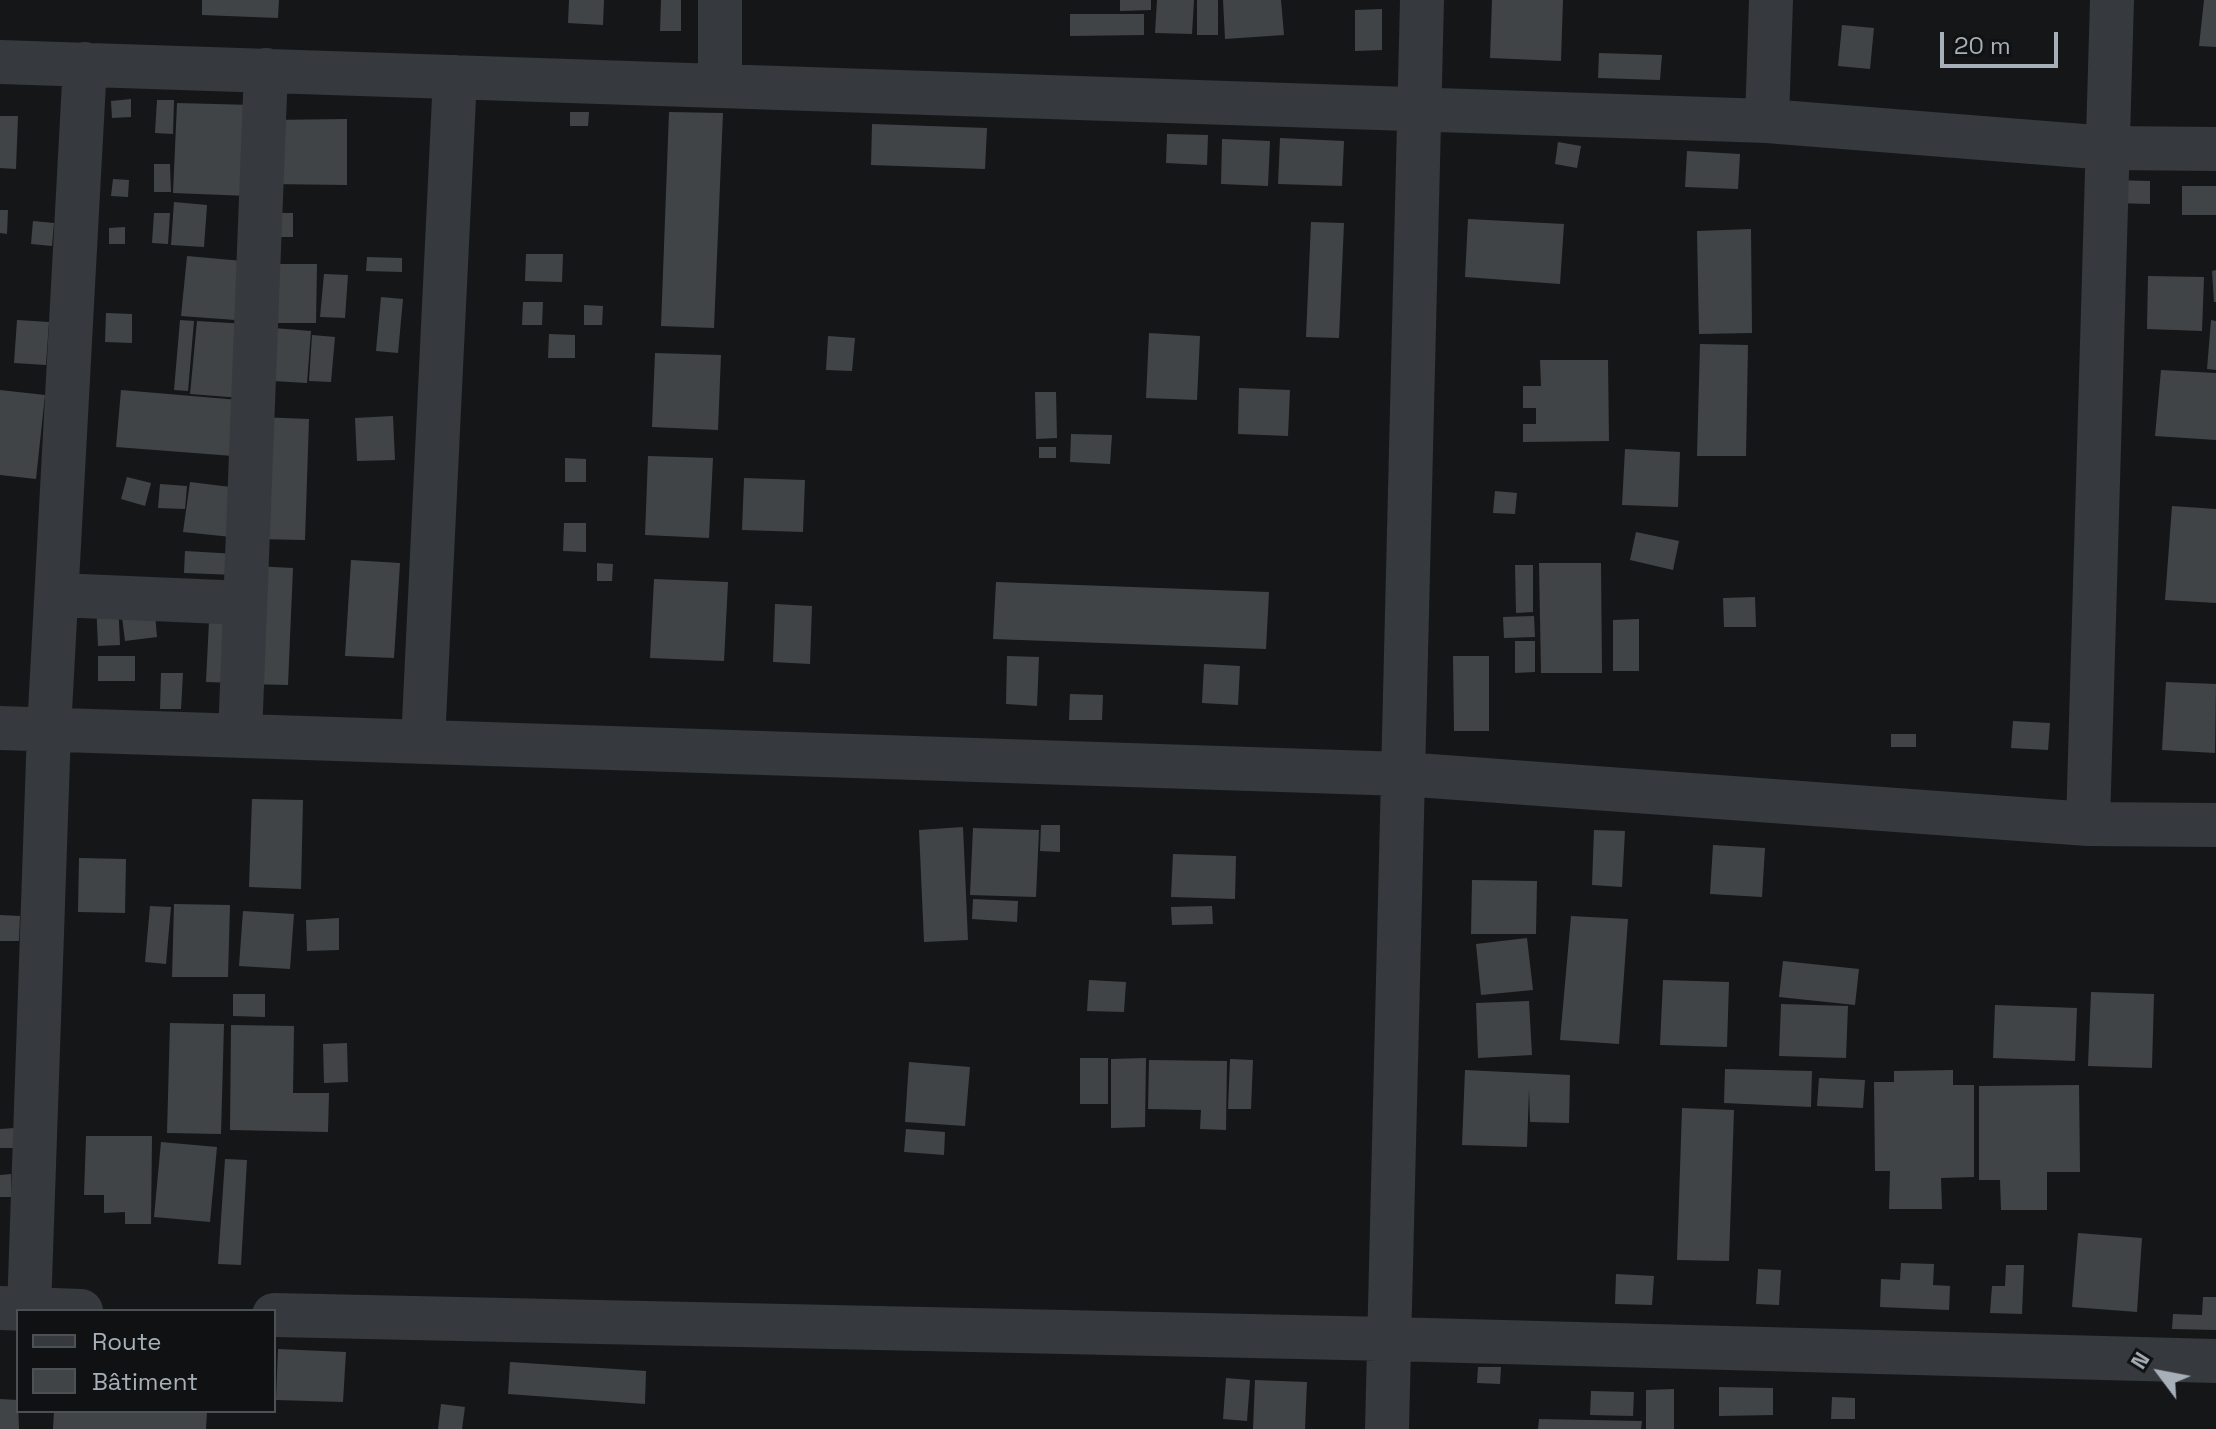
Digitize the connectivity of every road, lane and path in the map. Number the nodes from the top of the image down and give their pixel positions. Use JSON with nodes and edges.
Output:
{"nodes":[{"id":1,"x":720,"y":0,"type":"edge"},
{"id":2,"x":1422,"y":0,"type":"edge"},
{"id":3,"x":1771,"y":0,"type":"edge"},
{"id":4,"x":2112,"y":0,"type":"edge"},
{"id":5,"x":0,"y":62,"type":"edge"},
{"id":6,"x":85,"y":64,"type":"junction"},
{"id":7,"x":266,"y":70,"type":"junction"},
{"id":8,"x":455,"y":77,"type":"junction"},
{"id":9,"x":720,"y":86,"type":"junction"},
{"id":10,"x":1419,"y":110,"type":"junction"},
{"id":11,"x":1767,"y":121,"type":"junction"},
{"id":12,"x":2108,"y":148,"type":"junction"},
{"id":13,"x":2216,"y":149,"type":"edge"},
{"id":14,"x":58,"y":595,"type":"junction"},
{"id":15,"x":245,"y":603,"type":"junction"},
{"id":16,"x":0,"y":728,"type":"edge"},
{"id":17,"x":49,"y":730,"type":"junction"},
{"id":18,"x":240,"y":736,"type":"junction"},
{"id":19,"x":423,"y":742,"type":"junction"},
{"id":20,"x":1403,"y":774,"type":"junction"},
{"id":21,"x":2088,"y":824,"type":"junction"},
{"id":22,"x":2216,"y":825,"type":"edge"},
{"id":23,"x":29,"y":1309,"type":"edge"},
{"id":24,"x":276,"y":1315,"type":"edge"},
{"id":25,"x":1390,"y":1339,"type":"junction"},
{"id":26,"x":2216,"y":1361,"type":"edge"},
{"id":27,"x":1387,"y":1429,"type":"edge"}],
"edges":[{"from":1,"to":9,"type":"street"},
{"from":2,"to":10,"type":"street"},
{"from":3,"to":11,"type":"street"},
{"from":4,"to":12,"type":"street"},
{"from":5,"to":6,"type":"street"},
{"from":6,"to":7,"type":"street"},
{"from":6,"to":14,"type":"street"},
{"from":7,"to":8,"type":"street"},
{"from":7,"to":15,"type":"street"},
{"from":8,"to":9,"type":"street"},
{"from":8,"to":19,"type":"street"},
{"from":9,"to":10,"type":"street"},
{"from":10,"to":11,"type":"street"},
{"from":10,"to":20,"type":"street"},
{"from":11,"to":12,"type":"street"},
{"from":12,"to":13,"type":"street"},
{"from":12,"to":21,"type":"street"},
{"from":14,"to":15,"type":"street"},
{"from":14,"to":17,"type":"street"},
{"from":15,"to":18,"type":"street"},
{"from":16,"to":17,"type":"street"},
{"from":17,"to":18,"type":"street"},
{"from":17,"to":23,"type":"street"},
{"from":18,"to":19,"type":"street"},
{"from":19,"to":20,"type":"street"},
{"from":20,"to":21,"type":"street"},
{"from":20,"to":25,"type":"street"},
{"from":21,"to":22,"type":"street"},
{"from":24,"to":25,"type":"street"},
{"from":25,"to":26,"type":"street"},
{"from":25,"to":27,"type":"street"}]}
